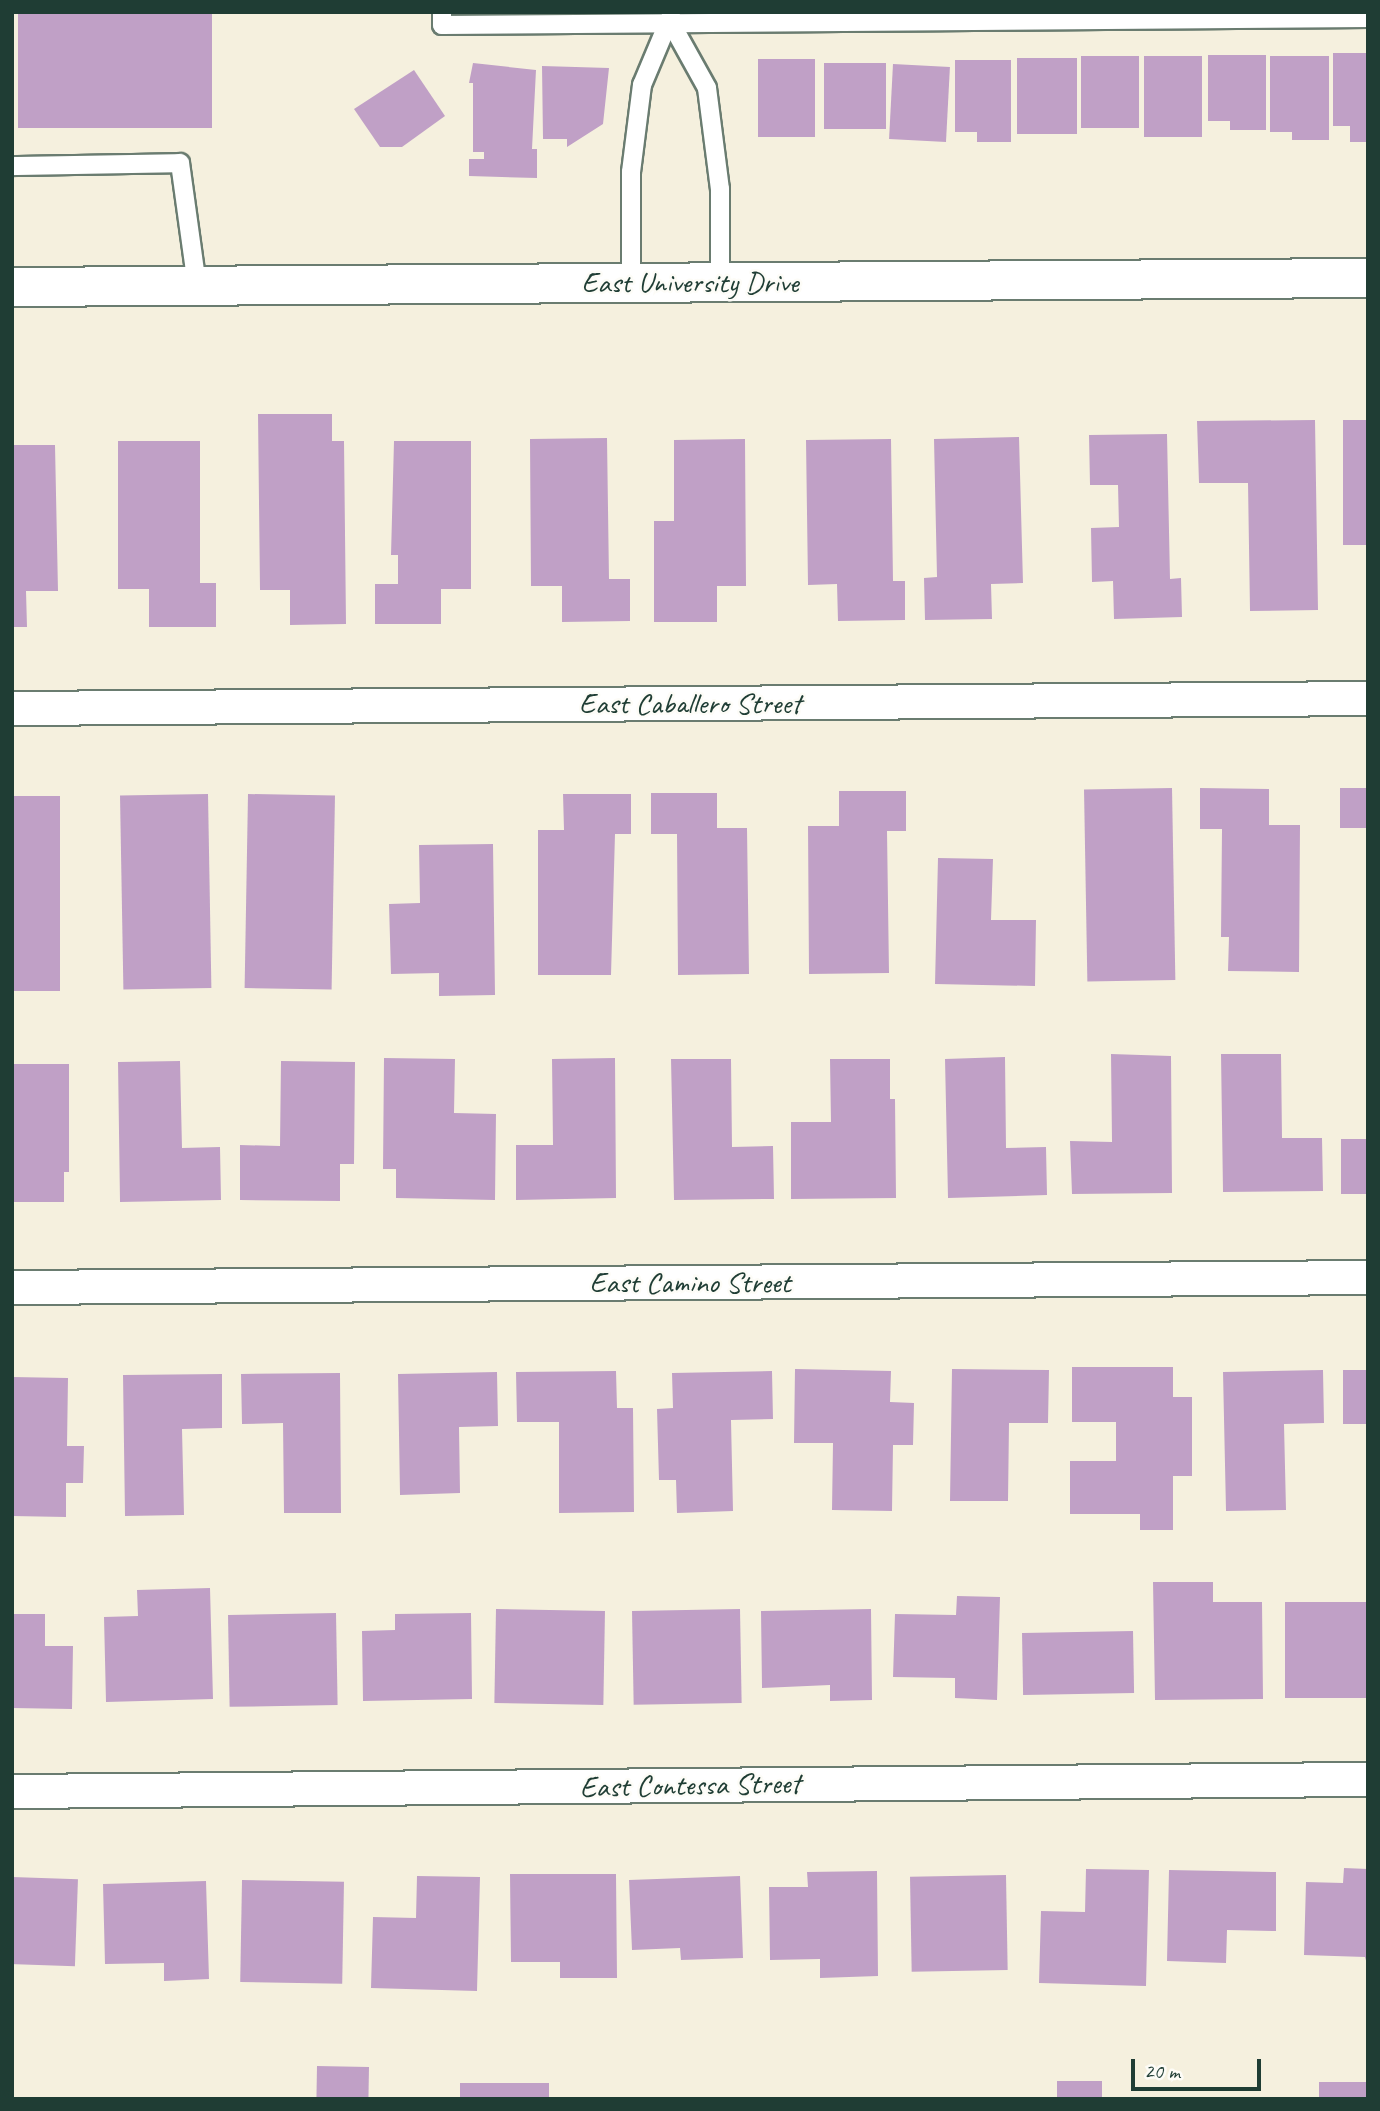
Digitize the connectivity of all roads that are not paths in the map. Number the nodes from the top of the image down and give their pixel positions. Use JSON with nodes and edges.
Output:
{"nodes":[{"id":1,"x":1144,"y":16,"type":"edge"},
{"id":2,"x":905,"y":17,"type":"edge"},
{"id":3,"x":442,"y":18,"type":"edge"},
{"id":4,"x":671,"y":18,"type":"edge"},
{"id":5,"x":1368,"y":18,"type":"edge"},
{"id":6,"x":12,"y":166,"type":"edge"},
{"id":7,"x":1368,"y":278,"type":"edge"},
{"id":8,"x":720,"y":282,"type":"junction"},
{"id":9,"x":631,"y":283,"type":"junction"},
{"id":10,"x":197,"y":285,"type":"junction"},
{"id":11,"x":12,"y":287,"type":"edge"},
{"id":12,"x":1368,"y":698,"type":"edge"},
{"id":13,"x":12,"y":708,"type":"edge"},
{"id":14,"x":1368,"y":1277,"type":"edge"},
{"id":15,"x":12,"y":1287,"type":"edge"},
{"id":16,"x":1368,"y":1779,"type":"edge"},
{"id":17,"x":12,"y":1791,"type":"edge"}],
"edges":[{"from":1,"to":2,"type":"lane"},
{"from":1,"to":5,"type":"lane"},
{"from":2,"to":4,"type":"lane"},
{"from":3,"to":4,"type":"lane"},
{"from":4,"to":8,"type":"lane"},
{"from":4,"to":9,"type":"lane"},
{"from":6,"to":10,"type":"lane"},
{"from":7,"to":8,"type":"main road","name":"East University Drive"},
{"from":8,"to":9,"type":"main road","name":"East University Drive"},
{"from":9,"to":10,"type":"main road","name":"East University Drive"},
{"from":10,"to":11,"type":"main road","name":"East University Drive"},
{"from":12,"to":13,"type":"street","name":"East Caballero Street"},
{"from":14,"to":15,"type":"street","name":"East Camino Street"},
{"from":16,"to":17,"type":"street","name":"East Contessa Street"}]}
